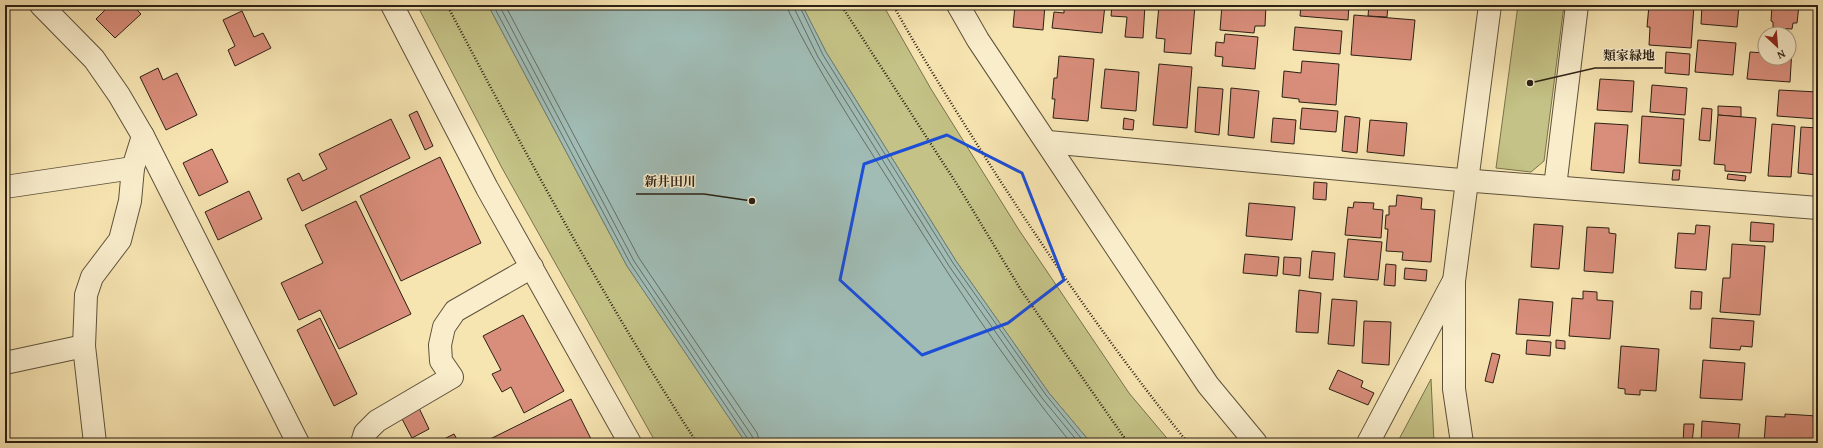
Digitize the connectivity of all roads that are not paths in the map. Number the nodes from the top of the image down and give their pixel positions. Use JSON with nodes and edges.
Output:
{"nodes":[{"id":1,"x":41,"y":5,"type":"edge"},
{"id":2,"x":392,"y":5,"type":"edge"},
{"id":3,"x":958,"y":5,"type":"edge"},
{"id":4,"x":1490,"y":5,"type":"edge"},
{"id":5,"x":1577,"y":5,"type":"edge"},
{"id":6,"x":143,"y":136,"type":"junction"},
{"id":7,"x":1048,"y":142,"type":"junction"},
{"id":8,"x":133,"y":168,"type":"junction"},
{"id":9,"x":1468,"y":180,"type":"junction"},
{"id":10,"x":1555,"y":187,"type":"junction"},
{"id":11,"x":5,"y":188,"type":"edge"},
{"id":12,"x":1818,"y":208,"type":"edge"},
{"id":13,"x":532,"y":267,"type":"junction"},
{"id":14,"x":1454,"y":281,"type":"junction"},
{"id":15,"x":84,"y":346,"type":"junction"},
{"id":16,"x":5,"y":363,"type":"edge"},
{"id":17,"x":95,"y":443,"type":"edge"},
{"id":18,"x":298,"y":443,"type":"edge"},
{"id":19,"x":362,"y":443,"type":"edge"},
{"id":20,"x":630,"y":443,"type":"edge"},
{"id":21,"x":1256,"y":443,"type":"edge"},
{"id":22,"x":1368,"y":443,"type":"edge"},
{"id":23,"x":1462,"y":443,"type":"edge"}],
"edges":[{"from":1,"to":6,"type":"street"},
{"from":2,"to":13,"type":"street"},
{"from":3,"to":7,"type":"street"},
{"from":4,"to":9,"type":"street"},
{"from":5,"to":10,"type":"street"},
{"from":6,"to":8,"type":"street"},
{"from":6,"to":18,"type":"street"},
{"from":7,"to":9,"type":"street"},
{"from":7,"to":21,"type":"street"},
{"from":8,"to":11,"type":"street"},
{"from":8,"to":15,"type":"street"},
{"from":9,"to":10,"type":"street"},
{"from":9,"to":14,"type":"street"},
{"from":10,"to":12,"type":"street"},
{"from":13,"to":19,"type":"street"},
{"from":13,"to":20,"type":"street"},
{"from":14,"to":22,"type":"street"},
{"from":14,"to":23,"type":"street"},
{"from":15,"to":16,"type":"street"},
{"from":15,"to":17,"type":"street"}]}
